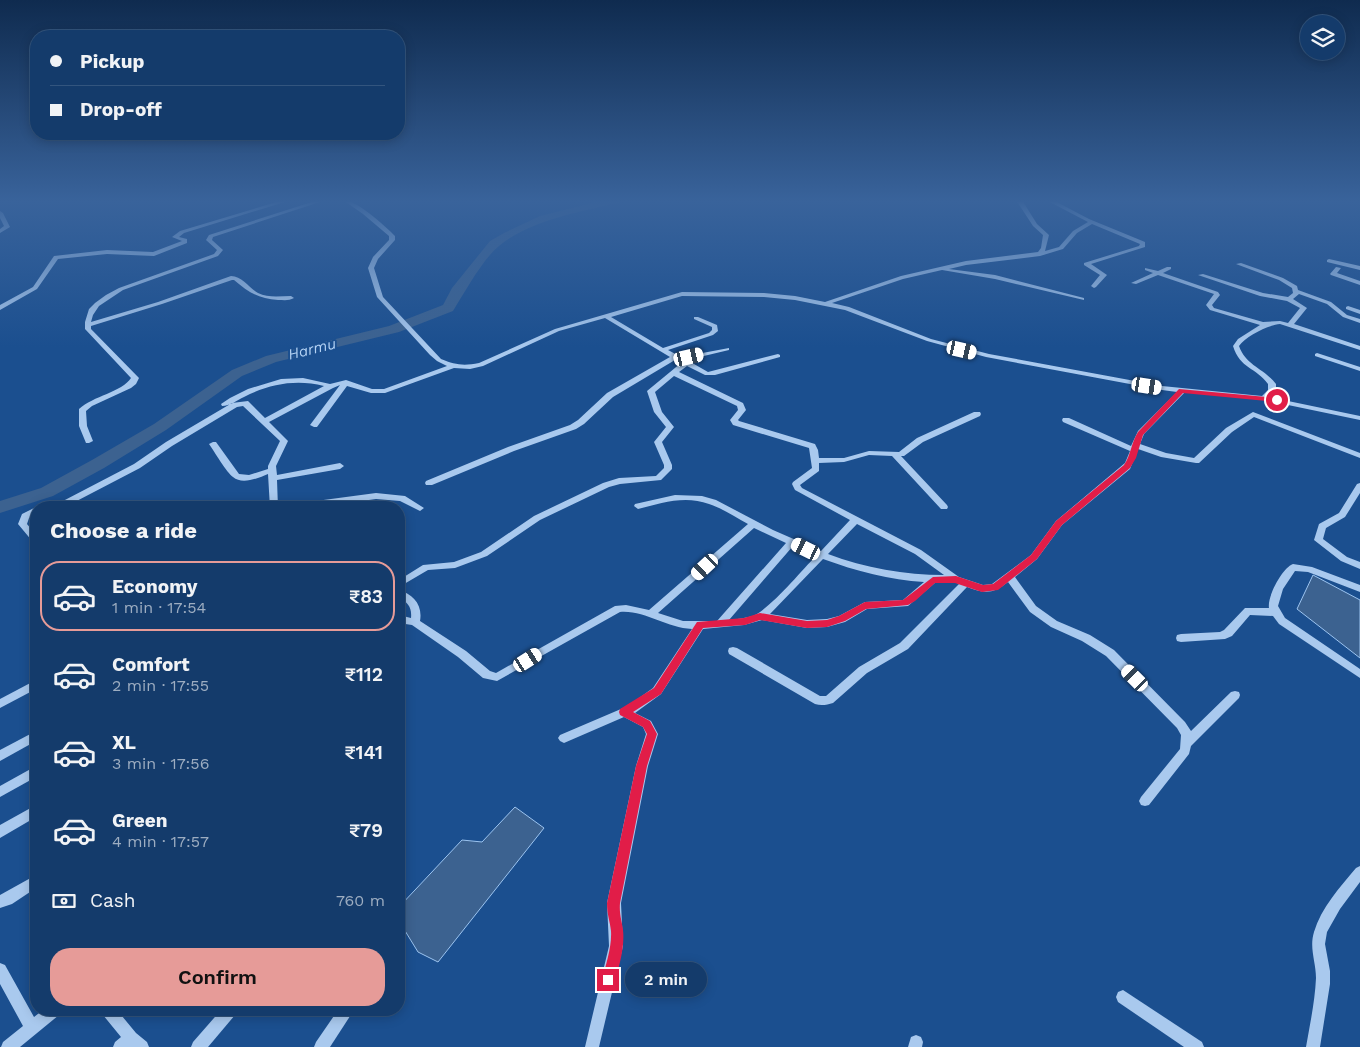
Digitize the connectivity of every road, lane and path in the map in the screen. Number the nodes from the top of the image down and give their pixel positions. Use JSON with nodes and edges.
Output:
{"nodes":[{"id":1,"x":168,"y":249,"type":"edge"},
{"id":2,"x":220,"y":249,"type":"edge"},
{"id":3,"x":384,"y":249,"type":"edge"},
{"id":4,"x":1043,"y":249,"type":"edge"},
{"id":5,"x":1058,"y":249,"type":"edge"},
{"id":6,"x":1132,"y":249,"type":"edge"},
{"id":7,"x":1037,"y":254,"type":"junction"},
{"id":8,"x":1329,"y":261,"type":"dead end"},
{"id":9,"x":1239,"y":264,"type":"dead end"},
{"id":10,"x":1169,"y":268,"type":"dead end"},
{"id":11,"x":1338,"y":268,"type":"dead end"},
{"id":12,"x":1360,"y":268,"type":"edge"},
{"id":13,"x":942,"y":269,"type":"junction"},
{"id":14,"x":1147,"y":269,"type":"dead end"},
{"id":15,"x":1158,"y":273,"type":"junction"},
{"id":16,"x":1201,"y":275,"type":"dead end"},
{"id":17,"x":1134,"y":283,"type":"dead end"},
{"id":18,"x":1360,"y":283,"type":"edge"},
{"id":19,"x":1094,"y":286,"type":"dead end"},
{"id":20,"x":1297,"y":290,"type":"junction"},
{"id":21,"x":0,"y":298,"type":"edge"},
{"id":22,"x":291,"y":298,"type":"dead end"},
{"id":23,"x":1082,"y":299,"type":"dead end"},
{"id":24,"x":1289,"y":299,"type":"junction"},
{"id":25,"x":16,"y":300,"type":"junction"},
{"id":26,"x":826,"y":303,"type":"junction"},
{"id":27,"x":0,"y":308,"type":"edge"},
{"id":28,"x":1348,"y":308,"type":"dead end"},
{"id":29,"x":1360,"y":312,"type":"edge"},
{"id":30,"x":396,"y":315,"type":"joint"},
{"id":31,"x":607,"y":317,"type":"junction"},
{"id":32,"x":696,"y":318,"type":"dead end"},
{"id":33,"x":1360,"y":322,"type":"edge"},
{"id":34,"x":1267,"y":324,"type":"junction"},
{"id":35,"x":88,"y":325,"type":"junction"},
{"id":36,"x":1290,"y":325,"type":"junction"},
{"id":37,"x":1360,"y":348,"type":"edge"},
{"id":38,"x":726,"y":349,"type":"dead end"},
{"id":39,"x":662,"y":350,"type":"junction"},
{"id":40,"x":1317,"y":355,"type":"dead end"},
{"id":41,"x":778,"y":356,"type":"dead end"},
{"id":42,"x":680,"y":360,"type":"junction"},
{"id":43,"x":468,"y":362,"type":"dead end"},
{"id":44,"x":452,"y":366,"type":"junction"},
{"id":45,"x":1360,"y":369,"type":"edge"},
{"id":46,"x":674,"y":373,"type":"junction"},
{"id":47,"x":346,"y":382,"type":"junction"},
{"id":48,"x":330,"y":386,"type":"junction"},
{"id":49,"x":1182,"y":391,"type":"junction"},
{"id":50,"x":1264,"y":398,"type":"junction"},
{"id":51,"x":977,"y":414,"type":"dead end"},
{"id":52,"x":217,"y":415,"type":"junction"},
{"id":53,"x":1360,"y":418,"type":"edge"},
{"id":54,"x":1066,"y":420,"type":"dead end"},
{"id":55,"x":265,"y":421,"type":"junction"},
{"id":56,"x":314,"y":425,"type":"dead end"},
{"id":57,"x":89,"y":441,"type":"dead end"},
{"id":58,"x":213,"y":444,"type":"dead end"},
{"id":59,"x":1136,"y":447,"type":"junction"},
{"id":60,"x":895,"y":454,"type":"junction"},
{"id":61,"x":1360,"y":456,"type":"edge"},
{"id":62,"x":816,"y":460,"type":"junction"},
{"id":63,"x":340,"y":466,"type":"dead end"},
{"id":64,"x":272,"y":474,"type":"junction"},
{"id":65,"x":429,"y":483,"type":"dead end"},
{"id":66,"x":1360,"y":486,"type":"edge"},
{"id":67,"x":70,"y":501,"type":"edge"},
{"id":68,"x":274,"y":501,"type":"edge"},
{"id":69,"x":338,"y":501,"type":"edge"},
{"id":70,"x":638,"y":506,"type":"dead end"},
{"id":71,"x":944,"y":507,"type":"dead end"},
{"id":72,"x":420,"y":508,"type":"dead end"},
{"id":73,"x":30,"y":513,"type":"edge"},
{"id":74,"x":855,"y":520,"type":"junction"},
{"id":75,"x":753,"y":524,"type":"junction"},
{"id":76,"x":30,"y":533,"type":"edge"},
{"id":77,"x":792,"y":542,"type":"junction"},
{"id":78,"x":821,"y":556,"type":"junction"},
{"id":79,"x":1360,"y":566,"type":"edge"},
{"id":80,"x":1010,"y":577,"type":"junction"},
{"id":81,"x":405,"y":580,"type":"edge"},
{"id":82,"x":933,"y":580,"type":"junction"},
{"id":83,"x":960,"y":581,"type":"junction"},
{"id":84,"x":1360,"y":589,"type":"edge"},
{"id":85,"x":405,"y":596,"type":"edge"},
{"id":86,"x":1275,"y":612,"type":"junction"},
{"id":87,"x":651,"y":614,"type":"junction"},
{"id":88,"x":760,"y":616,"type":"junction"},
{"id":89,"x":405,"y":620,"type":"edge"},
{"id":90,"x":415,"y":622,"type":"junction"},
{"id":91,"x":721,"y":623,"type":"junction"},
{"id":92,"x":700,"y":625,"type":"junction"},
{"id":93,"x":1181,"y":638,"type":"dead end"},
{"id":94,"x":733,"y":651,"type":"dead end"},
{"id":95,"x":1360,"y":674,"type":"edge"},
{"id":96,"x":30,"y":687,"type":"edge"},
{"id":97,"x":1235,"y":695,"type":"dead end"},
{"id":98,"x":0,"y":704,"type":"edge"},
{"id":99,"x":624,"y":712,"type":"junction"},
{"id":100,"x":564,"y":738,"type":"dead end"},
{"id":101,"x":30,"y":739,"type":"edge"},
{"id":102,"x":1188,"y":743,"type":"junction"},
{"id":103,"x":0,"y":756,"type":"edge"},
{"id":104,"x":30,"y":774,"type":"edge"},
{"id":105,"x":0,"y":792,"type":"edge"},
{"id":106,"x":1145,"y":801,"type":"dead end"},
{"id":107,"x":30,"y":814,"type":"edge"},
{"id":108,"x":0,"y":832,"type":"edge"},
{"id":109,"x":1360,"y":872,"type":"edge"},
{"id":110,"x":30,"y":885,"type":"edge"},
{"id":111,"x":0,"y":902,"type":"edge"},
{"id":112,"x":0,"y":970,"type":"edge"},
{"id":113,"x":1123,"y":997,"type":"dead end"},
{"id":114,"x":46,"y":1016,"type":"edge"},
{"id":115,"x":112,"y":1016,"type":"edge"},
{"id":116,"x":225,"y":1016,"type":"edge"},
{"id":117,"x":343,"y":1016,"type":"edge"},
{"id":118,"x":32,"y":1027,"type":"junction"},
{"id":119,"x":131,"y":1044,"type":"edge"},
{"id":120,"x":8,"y":1047,"type":"edge"},
{"id":121,"x":198,"y":1047,"type":"edge"},
{"id":122,"x":321,"y":1047,"type":"edge"},
{"id":123,"x":592,"y":1047,"type":"edge"},
{"id":124,"x":1197,"y":1047,"type":"edge"},
{"id":125,"x":1313,"y":1047,"type":"edge"}],
"edges":[{"from":1,"to":25,"type":"street"},
{"from":2,"to":35,"type":"street"},
{"from":3,"to":30,"type":"street"},
{"from":4,"to":7,"type":"street"},
{"from":5,"to":7,"type":"street"},
{"from":6,"to":19,"type":"street"},
{"from":7,"to":13,"type":"street"},
{"from":8,"to":12,"type":"street"},
{"from":9,"to":20,"type":"street"},
{"from":10,"to":15,"type":"street"},
{"from":11,"to":18,"type":"street"},
{"from":13,"to":23,"type":"street"},
{"from":13,"to":26,"type":"street"},
{"from":14,"to":15,"type":"street"},
{"from":15,"to":17,"type":"street"},
{"from":15,"to":34,"type":"street"},
{"from":16,"to":24,"type":"street"},
{"from":20,"to":24,"type":"street"},
{"from":20,"to":33,"type":"street"},
{"from":21,"to":25,"type":"street"},
{"from":22,"to":35,"type":"street"},
{"from":24,"to":36,"type":"street"},
{"from":25,"to":27,"type":"street"},
{"from":26,"to":31,"type":"street"},
{"from":26,"to":49,"type":"street"},
{"from":28,"to":29,"type":"street"},
{"from":30,"to":44,"type":"street"},
{"from":31,"to":39,"type":"street"},
{"from":31,"to":44,"type":"street"},
{"from":32,"to":39,"type":"street"},
{"from":34,"to":36,"type":"street"},
{"from":34,"to":50,"type":"street"},
{"from":35,"to":57,"type":"street"},
{"from":36,"to":37,"type":"street"},
{"from":38,"to":42,"type":"street"},
{"from":39,"to":42,"type":"street"},
{"from":40,"to":45,"type":"street"},
{"from":41,"to":42,"type":"street"},
{"from":42,"to":46,"type":"street"},
{"from":42,"to":65,"type":"street"},
{"from":43,"to":44,"type":"street"},
{"from":44,"to":47,"type":"street"},
{"from":46,"to":62,"type":"street"},
{"from":46,"to":81,"type":"street"},
{"from":47,"to":48,"type":"street"},
{"from":47,"to":56,"type":"street"},
{"from":48,"to":52,"type":"street"},
{"from":48,"to":55,"type":"street"},
{"from":49,"to":50,"type":"street"},
{"from":49,"to":59,"type":"street"},
{"from":50,"to":53,"type":"street"},
{"from":51,"to":60,"type":"street"},
{"from":52,"to":55,"type":"street"},
{"from":52,"to":67,"type":"street"},
{"from":54,"to":59,"type":"street"},
{"from":55,"to":64,"type":"street"},
{"from":58,"to":64,"type":"street"},
{"from":59,"to":61,"type":"street"},
{"from":59,"to":80,"type":"street"},
{"from":60,"to":62,"type":"street"},
{"from":60,"to":71,"type":"street"},
{"from":62,"to":74,"type":"street"},
{"from":63,"to":64,"type":"street"},
{"from":64,"to":68,"type":"street"},
{"from":66,"to":79,"type":"street"},
{"from":69,"to":72,"type":"street"},
{"from":70,"to":75,"type":"street"},
{"from":73,"to":76,"type":"street"},
{"from":74,"to":78,"type":"street"},
{"from":74,"to":83,"type":"street"},
{"from":75,"to":77,"type":"street"},
{"from":75,"to":87,"type":"street"},
{"from":77,"to":78,"type":"street"},
{"from":77,"to":91,"type":"street"},
{"from":78,"to":82,"type":"street"},
{"from":78,"to":88,"type":"street"},
{"from":80,"to":83,"type":"street"},
{"from":80,"to":102,"type":"street"},
{"from":82,"to":83,"type":"street"},
{"from":82,"to":88,"type":"street"},
{"from":83,"to":94,"type":"street"},
{"from":84,"to":86,"type":"street"},
{"from":85,"to":90,"type":"street"},
{"from":86,"to":93,"type":"street"},
{"from":86,"to":95,"type":"street"},
{"from":87,"to":90,"type":"street"},
{"from":87,"to":92,"type":"street"},
{"from":88,"to":91,"type":"street"},
{"from":89,"to":90,"type":"street"},
{"from":91,"to":92,"type":"street"},
{"from":92,"to":99,"type":"street"},
{"from":96,"to":98,"type":"street"},
{"from":97,"to":102,"type":"street"},
{"from":99,"to":100,"type":"street"},
{"from":99,"to":123,"type":"street"},
{"from":101,"to":103,"type":"street"},
{"from":102,"to":106,"type":"street"},
{"from":104,"to":105,"type":"street"},
{"from":107,"to":108,"type":"street"},
{"from":109,"to":125,"type":"street"},
{"from":110,"to":111,"type":"street"},
{"from":112,"to":118,"type":"street"},
{"from":113,"to":124,"type":"street"},
{"from":114,"to":118,"type":"street"},
{"from":115,"to":119,"type":"street"},
{"from":116,"to":121,"type":"street"},
{"from":117,"to":122,"type":"street"},
{"from":118,"to":120,"type":"street"}]}
